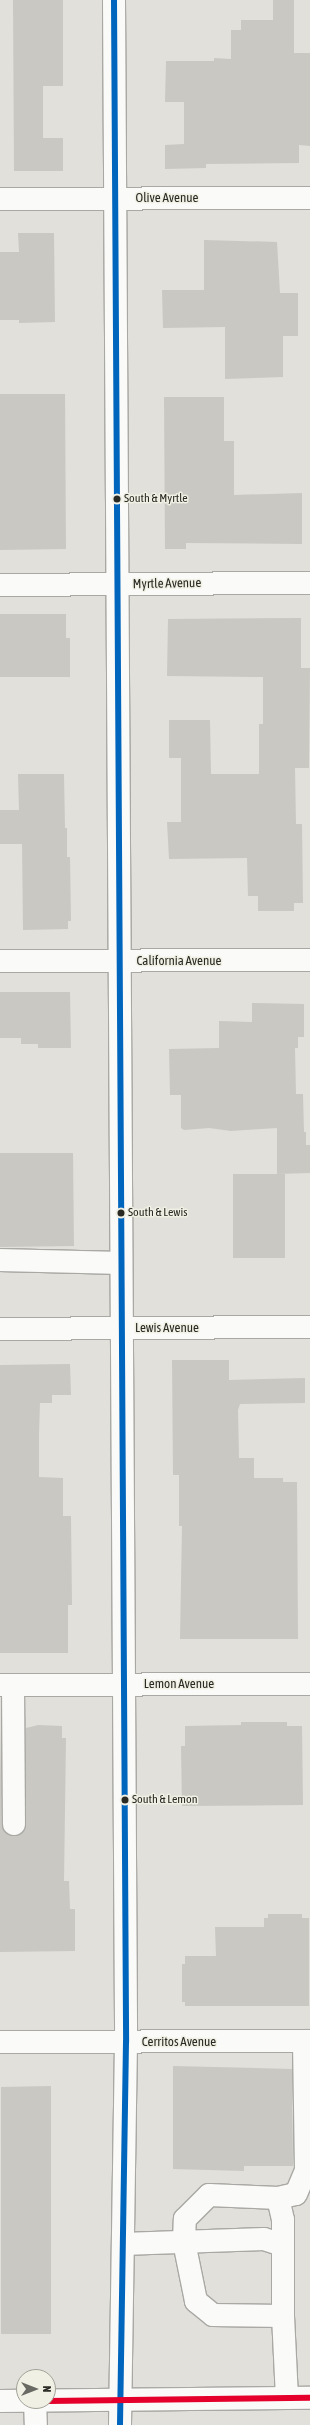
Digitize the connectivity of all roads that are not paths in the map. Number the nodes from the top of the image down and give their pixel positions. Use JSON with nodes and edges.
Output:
{"nodes":[{"id":1,"x":114,"y":0,"type":"edge"},
{"id":2,"x":115,"y":198,"type":"junction"},
{"id":3,"x":310,"y":198,"type":"edge"},
{"id":4,"x":0,"y":199,"type":"edge"},
{"id":5,"x":310,"y":583,"type":"edge"},
{"id":6,"x":0,"y":585,"type":"edge"},
{"id":7,"x":116,"y":585,"type":"junction"},
{"id":8,"x":310,"y":960,"type":"edge"},
{"id":9,"x":0,"y":961,"type":"edge"},
{"id":10,"x":120,"y":961,"type":"junction"},
{"id":11,"x":0,"y":1260,"type":"edge"},
{"id":12,"x":121,"y":1263,"type":"junction"},
{"id":13,"x":310,"y":1327,"type":"edge"},
{"id":14,"x":121,"y":1328,"type":"junction"},
{"id":15,"x":0,"y":1329,"type":"edge"},
{"id":16,"x":123,"y":1684,"type":"junction"},
{"id":17,"x":310,"y":1684,"type":"edge"},
{"id":18,"x":6,"y":1685,"type":"edge"},
{"id":19,"x":14,"y":1824,"type":"dead end"},
{"id":20,"x":307,"y":2041,"type":"edge"},
{"id":21,"x":0,"y":2042,"type":"edge"},
{"id":22,"x":126,"y":2042,"type":"junction"},
{"id":23,"x":278,"y":2198,"type":"junction"},
{"id":24,"x":184,"y":2242,"type":"junction"},
{"id":25,"x":123,"y":2244,"type":"junction"},
{"id":26,"x":283,"y":2245,"type":"junction"},
{"id":27,"x":283,"y":2316,"type":"junction"},
{"id":28,"x":287,"y":2398,"type":"junction"},
{"id":29,"x":310,"y":2398,"type":"edge"},
{"id":30,"x":0,"y":2401,"type":"edge"},
{"id":31,"x":16,"y":2401,"type":"edge"},
{"id":32,"x":56,"y":2401,"type":"edge"},
{"id":33,"x":120,"y":2401,"type":"junction"},
{"id":34,"x":35,"y":2409,"type":"edge"},
{"id":35,"x":36,"y":2425,"type":"edge"},
{"id":36,"x":120,"y":2425,"type":"edge"}],
"edges":[{"from":1,"to":2,"type":"main road"},
{"from":2,"to":3,"type":"main road","name":"Olive Avenue"},
{"from":2,"to":4,"type":"main road","name":"Olive Avenue"},
{"from":2,"to":7,"type":"main road"},
{"from":5,"to":7,"type":"main road","name":"Myrtle Avenue"},
{"from":6,"to":7,"type":"main road","name":"Myrtle Avenue"},
{"from":7,"to":10,"type":"main road"},
{"from":8,"to":10,"type":"main road","name":"California Avenue"},
{"from":9,"to":10,"type":"main road","name":"California Avenue"},
{"from":10,"to":12,"type":"main road"},
{"from":11,"to":12,"type":"main road"},
{"from":12,"to":14,"type":"main road"},
{"from":13,"to":14,"type":"main road","name":"Lewis Avenue"},
{"from":14,"to":15,"type":"main road","name":"Lewis Avenue"},
{"from":14,"to":16,"type":"main road"},
{"from":16,"to":17,"type":"main road","name":"Lemon Avenue"},
{"from":16,"to":18,"type":"main road","name":"Lemon Avenue"},
{"from":16,"to":22,"type":"main road"},
{"from":18,"to":19,"type":"main road"},
{"from":20,"to":22,"type":"main road","name":"Cerritos Avenue"},
{"from":20,"to":23,"type":"main road"},
{"from":21,"to":22,"type":"main road","name":"Cerritos Avenue"},
{"from":22,"to":25,"type":"main road"},
{"from":23,"to":24,"type":"main road"},
{"from":23,"to":26,"type":"main road"},
{"from":24,"to":25,"type":"main road"},
{"from":24,"to":26,"type":"main road"},
{"from":24,"to":27,"type":"main road"},
{"from":25,"to":33,"type":"main road"},
{"from":26,"to":27,"type":"main road"},
{"from":27,"to":28,"type":"main road"},
{"from":28,"to":29,"type":"main road"},
{"from":28,"to":33,"type":"main road"},
{"from":30,"to":31,"type":"main road"},
{"from":32,"to":33,"type":"main road"},
{"from":33,"to":36,"type":"main road"},
{"from":34,"to":35,"type":"main road"}]}
